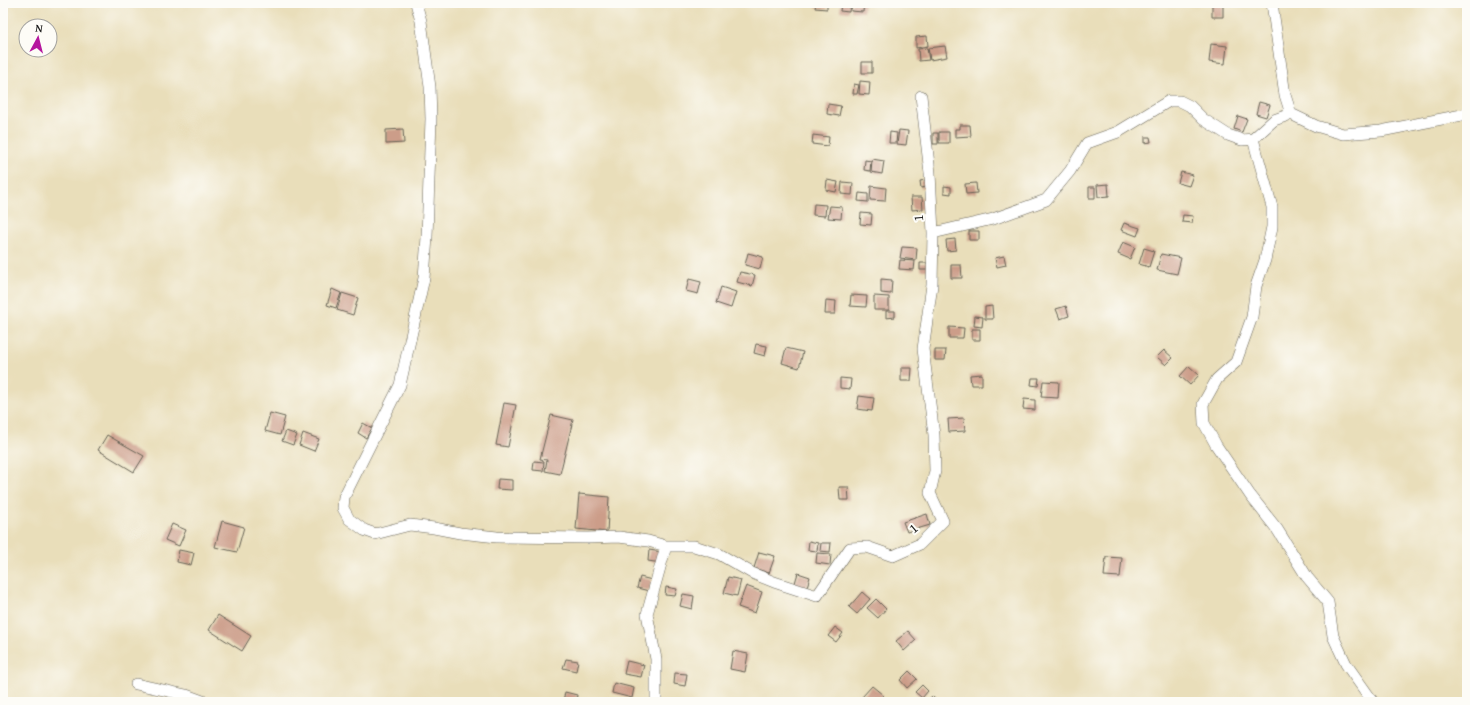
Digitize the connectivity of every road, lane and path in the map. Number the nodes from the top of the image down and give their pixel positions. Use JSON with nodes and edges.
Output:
{"nodes":[{"id":1,"x":416,"y":3,"type":"edge"},
{"id":2,"x":1272,"y":3,"type":"edge"},
{"id":3,"x":921,"y":96,"type":"dead end"},
{"id":4,"x":1291,"y":114,"type":"junction"},
{"id":5,"x":1467,"y":114,"type":"edge"},
{"id":6,"x":1253,"y":139,"type":"junction"},
{"id":7,"x":934,"y":233,"type":"junction"},
{"id":8,"x":666,"y":546,"type":"junction"},
{"id":9,"x":136,"y":684,"type":"dead end"},
{"id":10,"x":205,"y":702,"type":"edge"},
{"id":11,"x":656,"y":702,"type":"edge"},
{"id":12,"x":1373,"y":702,"type":"edge"}],
"edges":[{"from":1,"to":8,"type":"street"},
{"from":2,"to":4,"type":"street"},
{"from":3,"to":7,"type":"street","name":"1"},
{"from":4,"to":5,"type":"street"},
{"from":4,"to":6,"type":"street"},
{"from":6,"to":7,"type":"street"},
{"from":6,"to":12,"type":"street"},
{"from":7,"to":8,"type":"street","name":"1"},
{"from":8,"to":11,"type":"street"},
{"from":9,"to":10,"type":"street"}]}
